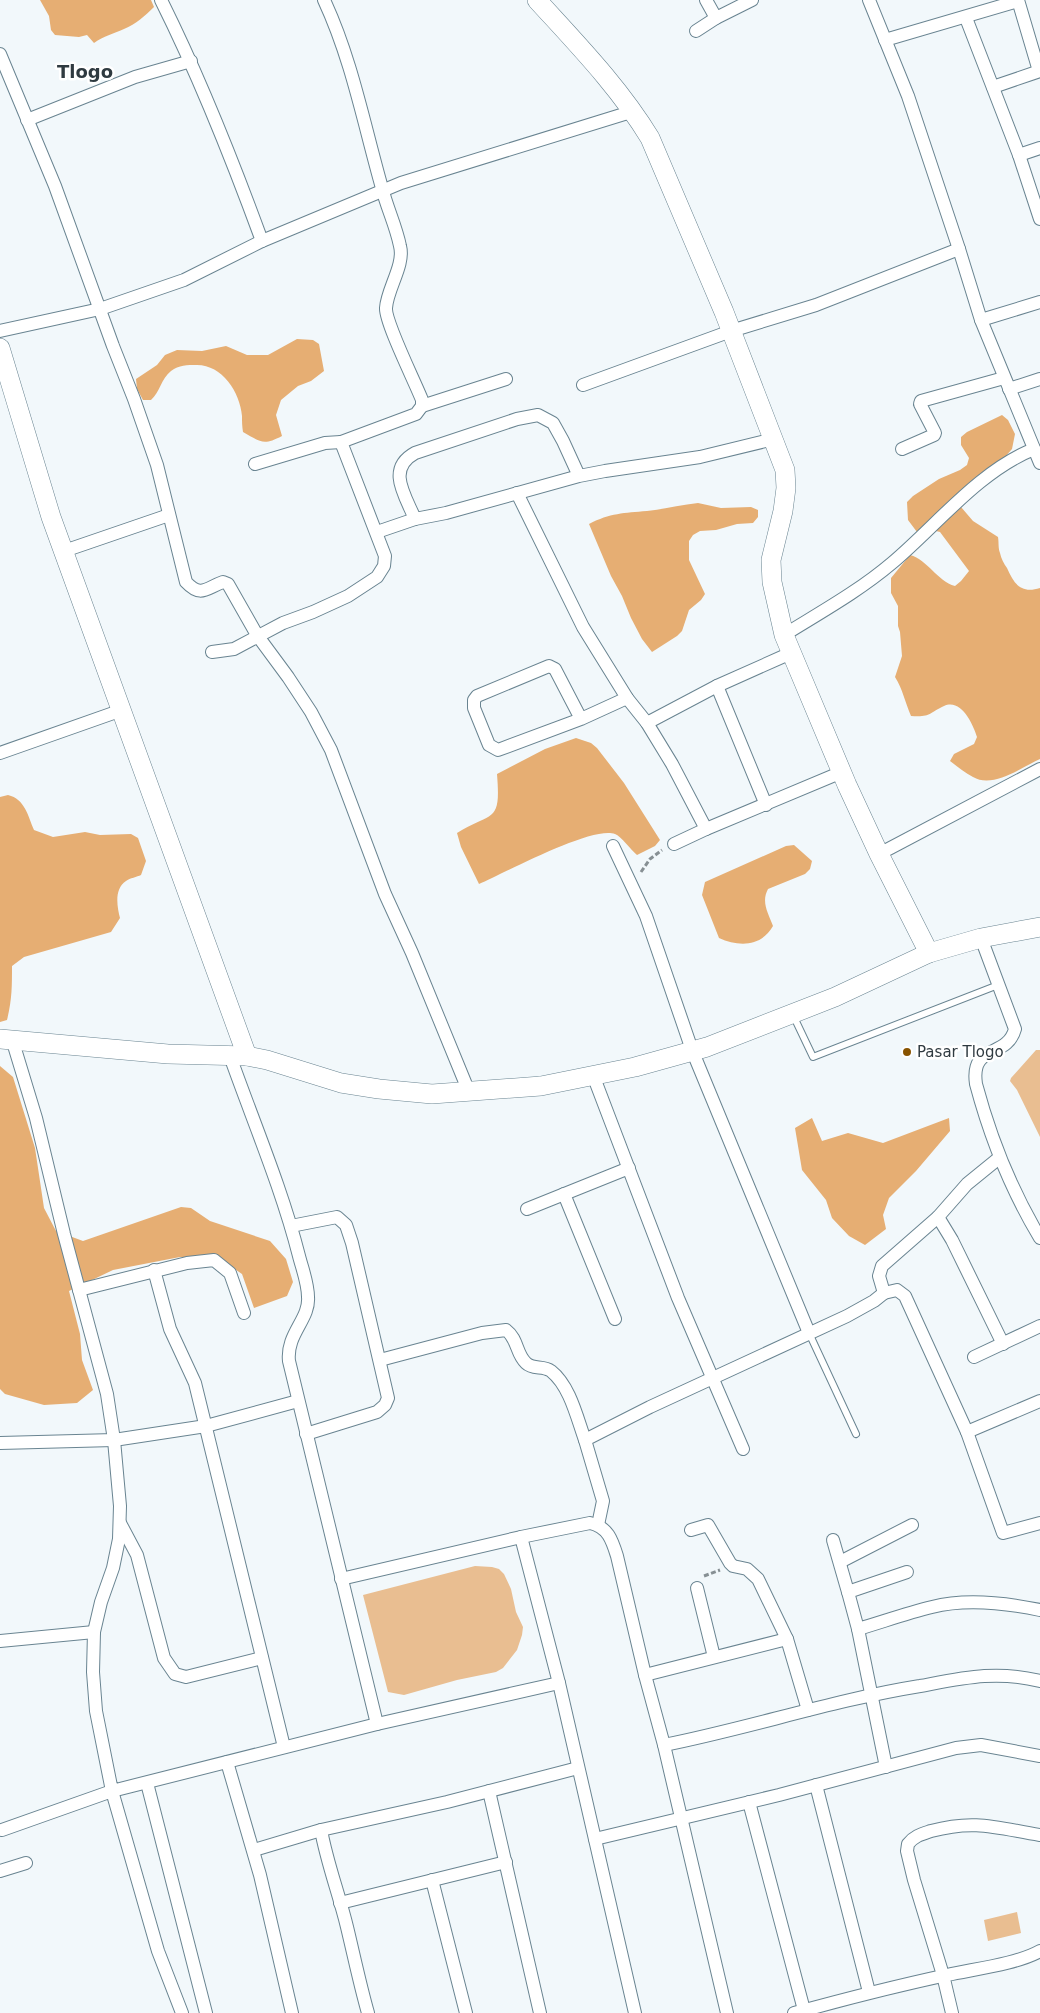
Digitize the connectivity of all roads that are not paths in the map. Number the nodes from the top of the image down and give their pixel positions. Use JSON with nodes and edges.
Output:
{"nodes":[{"id":1,"x":161,"y":0,"type":"edge"},
{"id":2,"x":324,"y":0,"type":"edge"},
{"id":3,"x":536,"y":0,"type":"edge"},
{"id":4,"x":706,"y":0,"type":"edge"},
{"id":5,"x":752,"y":0,"type":"edge"},
{"id":6,"x":869,"y":0,"type":"edge"},
{"id":7,"x":1018,"y":0,"type":"edge"},
{"id":8,"x":716,"y":18,"type":"junction"},
{"id":9,"x":966,"y":18,"type":"junction"},
{"id":10,"x":696,"y":31,"type":"dead end"},
{"id":11,"x":884,"y":40,"type":"junction"},
{"id":12,"x":0,"y":54,"type":"edge"},
{"id":13,"x":191,"y":61,"type":"junction"},
{"id":14,"x":1040,"y":71,"type":"edge"},
{"id":15,"x":994,"y":87,"type":"junction"},
{"id":16,"x":634,"y":111,"type":"junction"},
{"id":17,"x":27,"y":120,"type":"junction"},
{"id":18,"x":1040,"y":148,"type":"edge"},
{"id":19,"x":1019,"y":155,"type":"junction"},
{"id":20,"x":382,"y":190,"type":"junction"},
{"id":21,"x":1040,"y":217,"type":"edge"},
{"id":22,"x":262,"y":241,"type":"junction"},
{"id":23,"x":960,"y":249,"type":"junction"},
{"id":24,"x":1040,"y":302,"type":"edge"},
{"id":25,"x":100,"y":309,"type":"junction"},
{"id":26,"x":982,"y":320,"type":"junction"},
{"id":27,"x":0,"y":331,"type":"edge"},
{"id":28,"x":731,"y":331,"type":"junction"},
{"id":29,"x":0,"y":348,"type":"edge"},
{"id":30,"x":506,"y":379,"type":"dead end"},
{"id":31,"x":1040,"y":379,"type":"edge"},
{"id":32,"x":1007,"y":384,"type":"junction"},
{"id":33,"x":583,"y":385,"type":"dead end"},
{"id":34,"x":422,"y":406,"type":"junction"},
{"id":35,"x":774,"y":439,"type":"junction"},
{"id":36,"x":341,"y":442,"type":"junction"},
{"id":37,"x":902,"y":449,"type":"dead end"},
{"id":38,"x":1034,"y":449,"type":"junction"},
{"id":39,"x":1040,"y":463,"type":"edge"},
{"id":40,"x":255,"y":464,"type":"dead end"},
{"id":41,"x":579,"y":476,"type":"junction"},
{"id":42,"x":517,"y":493,"type":"junction"},
{"id":43,"x":169,"y":515,"type":"junction"},
{"id":44,"x":415,"y":518,"type":"junction"},
{"id":45,"x":377,"y":532,"type":"junction"},
{"id":46,"x":64,"y":551,"type":"junction"},
{"id":47,"x":258,"y":635,"type":"junction"},
{"id":48,"x":784,"y":635,"type":"junction"},
{"id":49,"x":212,"y":652,"type":"dead end"},
{"id":50,"x":791,"y":653,"type":"junction"},
{"id":51,"x":717,"y":686,"type":"junction"},
{"id":52,"x":628,"y":698,"type":"junction"},
{"id":53,"x":122,"y":710,"type":"junction"},
{"id":54,"x":581,"y":719,"type":"junction"},
{"id":55,"x":647,"y":723,"type":"junction"},
{"id":56,"x":0,"y":753,"type":"edge"},
{"id":57,"x":1040,"y":769,"type":"edge"},
{"id":58,"x":842,"y":772,"type":"junction"},
{"id":59,"x":766,"y":805,"type":"junction"},
{"id":60,"x":706,"y":829,"type":"junction"},
{"id":61,"x":674,"y":844,"type":"road end"},
{"id":62,"x":613,"y":846,"type":"dead end"},
{"id":63,"x":878,"y":854,"type":"junction"},
{"id":64,"x":1040,"y":927,"type":"edge"},
{"id":65,"x":982,"y":938,"type":"junction"},
{"id":66,"x":929,"y":953,"type":"junction"},
{"id":67,"x":993,"y":987,"type":"dead end"},
{"id":68,"x":792,"y":1014,"type":"junction"},
{"id":69,"x":6,"y":1039,"type":"edge"},
{"id":70,"x":692,"y":1050,"type":"junction"},
{"id":71,"x":239,"y":1056,"type":"junction"},
{"id":72,"x":592,"y":1075,"type":"junction"},
{"id":73,"x":469,"y":1092,"type":"junction"},
{"id":74,"x":998,"y":1158,"type":"junction"},
{"id":75,"x":629,"y":1168,"type":"junction"},
{"id":76,"x":564,"y":1194,"type":"junction"},
{"id":77,"x":527,"y":1209,"type":"dead end"},
{"id":78,"x":938,"y":1217,"type":"junction"},
{"id":79,"x":291,"y":1226,"type":"junction"},
{"id":80,"x":1040,"y":1238,"type":"edge"},
{"id":81,"x":154,"y":1270,"type":"junction"},
{"id":82,"x":78,"y":1290,"type":"junction"},
{"id":83,"x":884,"y":1293,"type":"junction"},
{"id":84,"x":244,"y":1313,"type":"dead end"},
{"id":85,"x":615,"y":1319,"type":"dead end"},
{"id":86,"x":1040,"y":1326,"type":"edge"},
{"id":87,"x":809,"y":1333,"type":"junction"},
{"id":88,"x":1003,"y":1344,"type":"junction"},
{"id":89,"x":974,"y":1357,"type":"dead end"},
{"id":90,"x":380,"y":1360,"type":"junction"},
{"id":91,"x":714,"y":1378,"type":"junction"},
{"id":92,"x":298,"y":1401,"type":"junction"},
{"id":93,"x":1040,"y":1401,"type":"edge"},
{"id":94,"x":206,"y":1426,"type":"junction"},
{"id":95,"x":967,"y":1432,"type":"junction"},
{"id":96,"x":306,"y":1434,"type":"junction"},
{"id":97,"x":856,"y":1434,"type":"dead end"},
{"id":98,"x":114,"y":1440,"type":"junction"},
{"id":99,"x":585,"y":1440,"type":"junction"},
{"id":100,"x":0,"y":1443,"type":"edge"},
{"id":101,"x":743,"y":1448,"type":"dead end"},
{"id":102,"x":120,"y":1523,"type":"junction"},
{"id":103,"x":1040,"y":1523,"type":"edge"},
{"id":104,"x":598,"y":1525,"type":"junction"},
{"id":105,"x":912,"y":1525,"type":"dead end"},
{"id":106,"x":691,"y":1530,"type":"dead end"},
{"id":107,"x":521,"y":1537,"type":"junction"},
{"id":108,"x":834,"y":1540,"type":"dead end"},
{"id":109,"x":840,"y":1562,"type":"junction"},
{"id":110,"x":907,"y":1572,"type":"dead end"},
{"id":111,"x":341,"y":1579,"type":"junction"},
{"id":112,"x":698,"y":1588,"type":"road end"},
{"id":113,"x":848,"y":1592,"type":"junction"},
{"id":114,"x":1040,"y":1610,"type":"edge"},
{"id":115,"x":858,"y":1629,"type":"junction"},
{"id":116,"x":94,"y":1632,"type":"junction"},
{"id":117,"x":787,"y":1639,"type":"junction"},
{"id":118,"x":0,"y":1641,"type":"edge"},
{"id":119,"x":714,"y":1657,"type":"junction"},
{"id":120,"x":262,"y":1658,"type":"junction"},
{"id":121,"x":645,"y":1675,"type":"junction"},
{"id":122,"x":1039,"y":1678,"type":"edge"},
{"id":123,"x":559,"y":1683,"type":"junction"},
{"id":124,"x":871,"y":1694,"type":"junction"},
{"id":125,"x":808,"y":1710,"type":"junction"},
{"id":126,"x":377,"y":1724,"type":"junction"},
{"id":127,"x":664,"y":1745,"type":"junction"},
{"id":128,"x":284,"y":1747,"type":"junction"},
{"id":129,"x":1040,"y":1756,"type":"edge"},
{"id":130,"x":227,"y":1762,"type":"junction"},
{"id":131,"x":886,"y":1767,"type":"junction"},
{"id":132,"x":578,"y":1768,"type":"junction"},
{"id":133,"x":147,"y":1783,"type":"junction"},
{"id":134,"x":816,"y":1785,"type":"junction"},
{"id":135,"x":112,"y":1791,"type":"junction"},
{"id":136,"x":489,"y":1791,"type":"junction"},
{"id":137,"x":749,"y":1802,"type":"junction"},
{"id":138,"x":680,"y":1819,"type":"junction"},
{"id":139,"x":2,"y":1830,"type":"dead end"},
{"id":140,"x":321,"y":1830,"type":"junction"},
{"id":141,"x":1040,"y":1835,"type":"edge"},
{"id":142,"x":595,"y":1839,"type":"junction"},
{"id":143,"x":254,"y":1850,"type":"junction"},
{"id":144,"x":506,"y":1862,"type":"junction"},
{"id":145,"x":26,"y":1863,"type":"dead end"},
{"id":146,"x":0,"y":1871,"type":"edge"},
{"id":147,"x":432,"y":1880,"type":"junction"},
{"id":148,"x":340,"y":1903,"type":"junction"},
{"id":149,"x":1040,"y":1951,"type":"edge"},
{"id":150,"x":943,"y":1976,"type":"junction"},
{"id":151,"x":868,"y":1992,"type":"junction"},
{"id":152,"x":799,"y":2012,"type":"edge"},
{"id":153,"x":182,"y":2013,"type":"edge"},
{"id":154,"x":206,"y":2013,"type":"edge"},
{"id":155,"x":292,"y":2013,"type":"edge"},
{"id":156,"x":368,"y":2013,"type":"edge"},
{"id":157,"x":466,"y":2013,"type":"edge"},
{"id":158,"x":540,"y":2013,"type":"edge"},
{"id":159,"x":635,"y":2013,"type":"edge"},
{"id":160,"x":727,"y":2013,"type":"edge"},
{"id":161,"x":952,"y":2013,"type":"edge"}],
"edges":[{"from":1,"to":13,"type":"street"},
{"from":2,"to":20,"type":"street"},
{"from":3,"to":16,"type":"street"},
{"from":4,"to":8,"type":"street"},
{"from":5,"to":8,"type":"street"},
{"from":6,"to":11,"type":"street"},
{"from":7,"to":9,"type":"street"},
{"from":7,"to":14,"type":"street"},
{"from":8,"to":10,"type":"street"},
{"from":9,"to":11,"type":"street"},
{"from":9,"to":15,"type":"street"},
{"from":11,"to":23,"type":"street"},
{"from":12,"to":17,"type":"street"},
{"from":13,"to":17,"type":"street"},
{"from":13,"to":22,"type":"street"},
{"from":14,"to":15,"type":"street"},
{"from":15,"to":19,"type":"street"},
{"from":16,"to":20,"type":"street"},
{"from":16,"to":28,"type":"street"},
{"from":17,"to":25,"type":"street"},
{"from":18,"to":19,"type":"street"},
{"from":19,"to":21,"type":"street"},
{"from":20,"to":22,"type":"street"},
{"from":20,"to":34,"type":"street"},
{"from":22,"to":25,"type":"street"},
{"from":23,"to":26,"type":"street"},
{"from":23,"to":28,"type":"street"},
{"from":24,"to":26,"type":"street"},
{"from":25,"to":27,"type":"street"},
{"from":25,"to":43,"type":"street"},
{"from":26,"to":32,"type":"street"},
{"from":28,"to":33,"type":"street"},
{"from":28,"to":35,"type":"street"},
{"from":29,"to":46,"type":"street"},
{"from":30,"to":34,"type":"street"},
{"from":31,"to":32,"type":"street"},
{"from":32,"to":37,"type":"street"},
{"from":32,"to":38,"type":"street"},
{"from":34,"to":36,"type":"street"},
{"from":35,"to":41,"type":"street"},
{"from":35,"to":48,"type":"street"},
{"from":36,"to":40,"type":"street"},
{"from":36,"to":45,"type":"street"},
{"from":38,"to":39,"type":"street"},
{"from":38,"to":48,"type":"street"},
{"from":41,"to":42,"type":"street"},
{"from":41,"to":44,"type":"street"},
{"from":42,"to":44,"type":"street"},
{"from":42,"to":52,"type":"street"},
{"from":43,"to":46,"type":"street"},
{"from":43,"to":47,"type":"street"},
{"from":44,"to":45,"type":"street"},
{"from":45,"to":47,"type":"street"},
{"from":46,"to":53,"type":"street"},
{"from":47,"to":49,"type":"street"},
{"from":47,"to":73,"type":"street"},
{"from":48,"to":50,"type":"street"},
{"from":50,"to":51,"type":"street"},
{"from":50,"to":58,"type":"street"},
{"from":51,"to":55,"type":"street"},
{"from":51,"to":59,"type":"street"},
{"from":52,"to":54,"type":"street"},
{"from":52,"to":55,"type":"street"},
{"from":53,"to":56,"type":"street"},
{"from":53,"to":71,"type":"street"},
{"from":54,"to":54,"type":"street"},
{"from":55,"to":60,"type":"street"},
{"from":57,"to":63,"type":"street"},
{"from":58,"to":59,"type":"street"},
{"from":58,"to":63,"type":"street"},
{"from":59,"to":60,"type":"street"},
{"from":60,"to":61,"type":"street"},
{"from":62,"to":70,"type":"street"},
{"from":63,"to":66,"type":"street"},
{"from":64,"to":65,"type":"street"},
{"from":65,"to":66,"type":"street"},
{"from":65,"to":74,"type":"street"},
{"from":66,"to":68,"type":"street"},
{"from":67,"to":68,"type":"lane"},
{"from":68,"to":70,"type":"street"},
{"from":69,"to":71,"type":"street"},
{"from":69,"to":82,"type":"street"},
{"from":70,"to":72,"type":"street"},
{"from":70,"to":87,"type":"street"},
{"from":71,"to":73,"type":"street"},
{"from":71,"to":79,"type":"street"},
{"from":72,"to":73,"type":"street"},
{"from":72,"to":75,"type":"street"},
{"from":74,"to":78,"type":"street"},
{"from":74,"to":80,"type":"street"},
{"from":75,"to":76,"type":"street"},
{"from":75,"to":91,"type":"street"},
{"from":76,"to":77,"type":"street"},
{"from":76,"to":85,"type":"street"},
{"from":78,"to":83,"type":"street"},
{"from":78,"to":88,"type":"street"},
{"from":79,"to":90,"type":"street"},
{"from":79,"to":92,"type":"street"},
{"from":81,"to":82,"type":"street"},
{"from":81,"to":84,"type":"street"},
{"from":81,"to":94,"type":"street"},
{"from":82,"to":98,"type":"street"},
{"from":83,"to":87,"type":"street"},
{"from":83,"to":95,"type":"street"},
{"from":86,"to":88,"type":"street"},
{"from":87,"to":91,"type":"street"},
{"from":87,"to":97,"type":"lane"},
{"from":88,"to":89,"type":"street"},
{"from":90,"to":96,"type":"street"},
{"from":90,"to":99,"type":"street"},
{"from":91,"to":99,"type":"street"},
{"from":91,"to":101,"type":"street"},
{"from":92,"to":94,"type":"street"},
{"from":92,"to":96,"type":"street"},
{"from":93,"to":95,"type":"street"},
{"from":94,"to":98,"type":"street"},
{"from":94,"to":120,"type":"street"},
{"from":95,"to":103,"type":"street"},
{"from":96,"to":111,"type":"street"},
{"from":98,"to":100,"type":"street"},
{"from":98,"to":102,"type":"street"},
{"from":99,"to":104,"type":"street"},
{"from":102,"to":116,"type":"street"},
{"from":102,"to":120,"type":"street"},
{"from":104,"to":107,"type":"street"},
{"from":104,"to":121,"type":"street"},
{"from":105,"to":109,"type":"street"},
{"from":106,"to":117,"type":"street"},
{"from":107,"to":111,"type":"street"},
{"from":107,"to":123,"type":"street"},
{"from":108,"to":109,"type":"street"},
{"from":109,"to":113,"type":"street"},
{"from":110,"to":113,"type":"street"},
{"from":111,"to":126,"type":"street"},
{"from":112,"to":119,"type":"street"},
{"from":113,"to":115,"type":"street"},
{"from":114,"to":115,"type":"street"},
{"from":115,"to":124,"type":"street"},
{"from":116,"to":118,"type":"street"},
{"from":116,"to":135,"type":"street"},
{"from":117,"to":119,"type":"street"},
{"from":117,"to":125,"type":"street"},
{"from":119,"to":121,"type":"street"},
{"from":120,"to":128,"type":"street"},
{"from":121,"to":127,"type":"street"},
{"from":122,"to":124,"type":"street"},
{"from":123,"to":126,"type":"street"},
{"from":123,"to":132,"type":"street"},
{"from":124,"to":125,"type":"street"},
{"from":124,"to":131,"type":"street"},
{"from":125,"to":127,"type":"street"},
{"from":126,"to":128,"type":"street"},
{"from":127,"to":138,"type":"street"},
{"from":128,"to":130,"type":"street"},
{"from":129,"to":131,"type":"street"},
{"from":130,"to":133,"type":"street"},
{"from":130,"to":143,"type":"street"},
{"from":131,"to":134,"type":"street"},
{"from":132,"to":136,"type":"street"},
{"from":132,"to":142,"type":"street"},
{"from":133,"to":135,"type":"street"},
{"from":133,"to":154,"type":"street"},
{"from":134,"to":137,"type":"street"},
{"from":134,"to":151,"type":"street"},
{"from":135,"to":139,"type":"street"},
{"from":135,"to":153,"type":"street"},
{"from":136,"to":140,"type":"street"},
{"from":136,"to":144,"type":"street"},
{"from":137,"to":138,"type":"street"},
{"from":137,"to":152,"type":"street"},
{"from":138,"to":142,"type":"street"},
{"from":138,"to":160,"type":"street"},
{"from":140,"to":143,"type":"street"},
{"from":140,"to":148,"type":"street"},
{"from":141,"to":150,"type":"street"},
{"from":142,"to":159,"type":"street"},
{"from":143,"to":155,"type":"street"},
{"from":144,"to":147,"type":"street"},
{"from":144,"to":158,"type":"street"},
{"from":145,"to":146,"type":"street"},
{"from":147,"to":148,"type":"street"},
{"from":147,"to":157,"type":"street"},
{"from":148,"to":156,"type":"street"},
{"from":149,"to":150,"type":"street"},
{"from":150,"to":151,"type":"street"},
{"from":150,"to":161,"type":"street"},
{"from":151,"to":152,"type":"street"}]}
